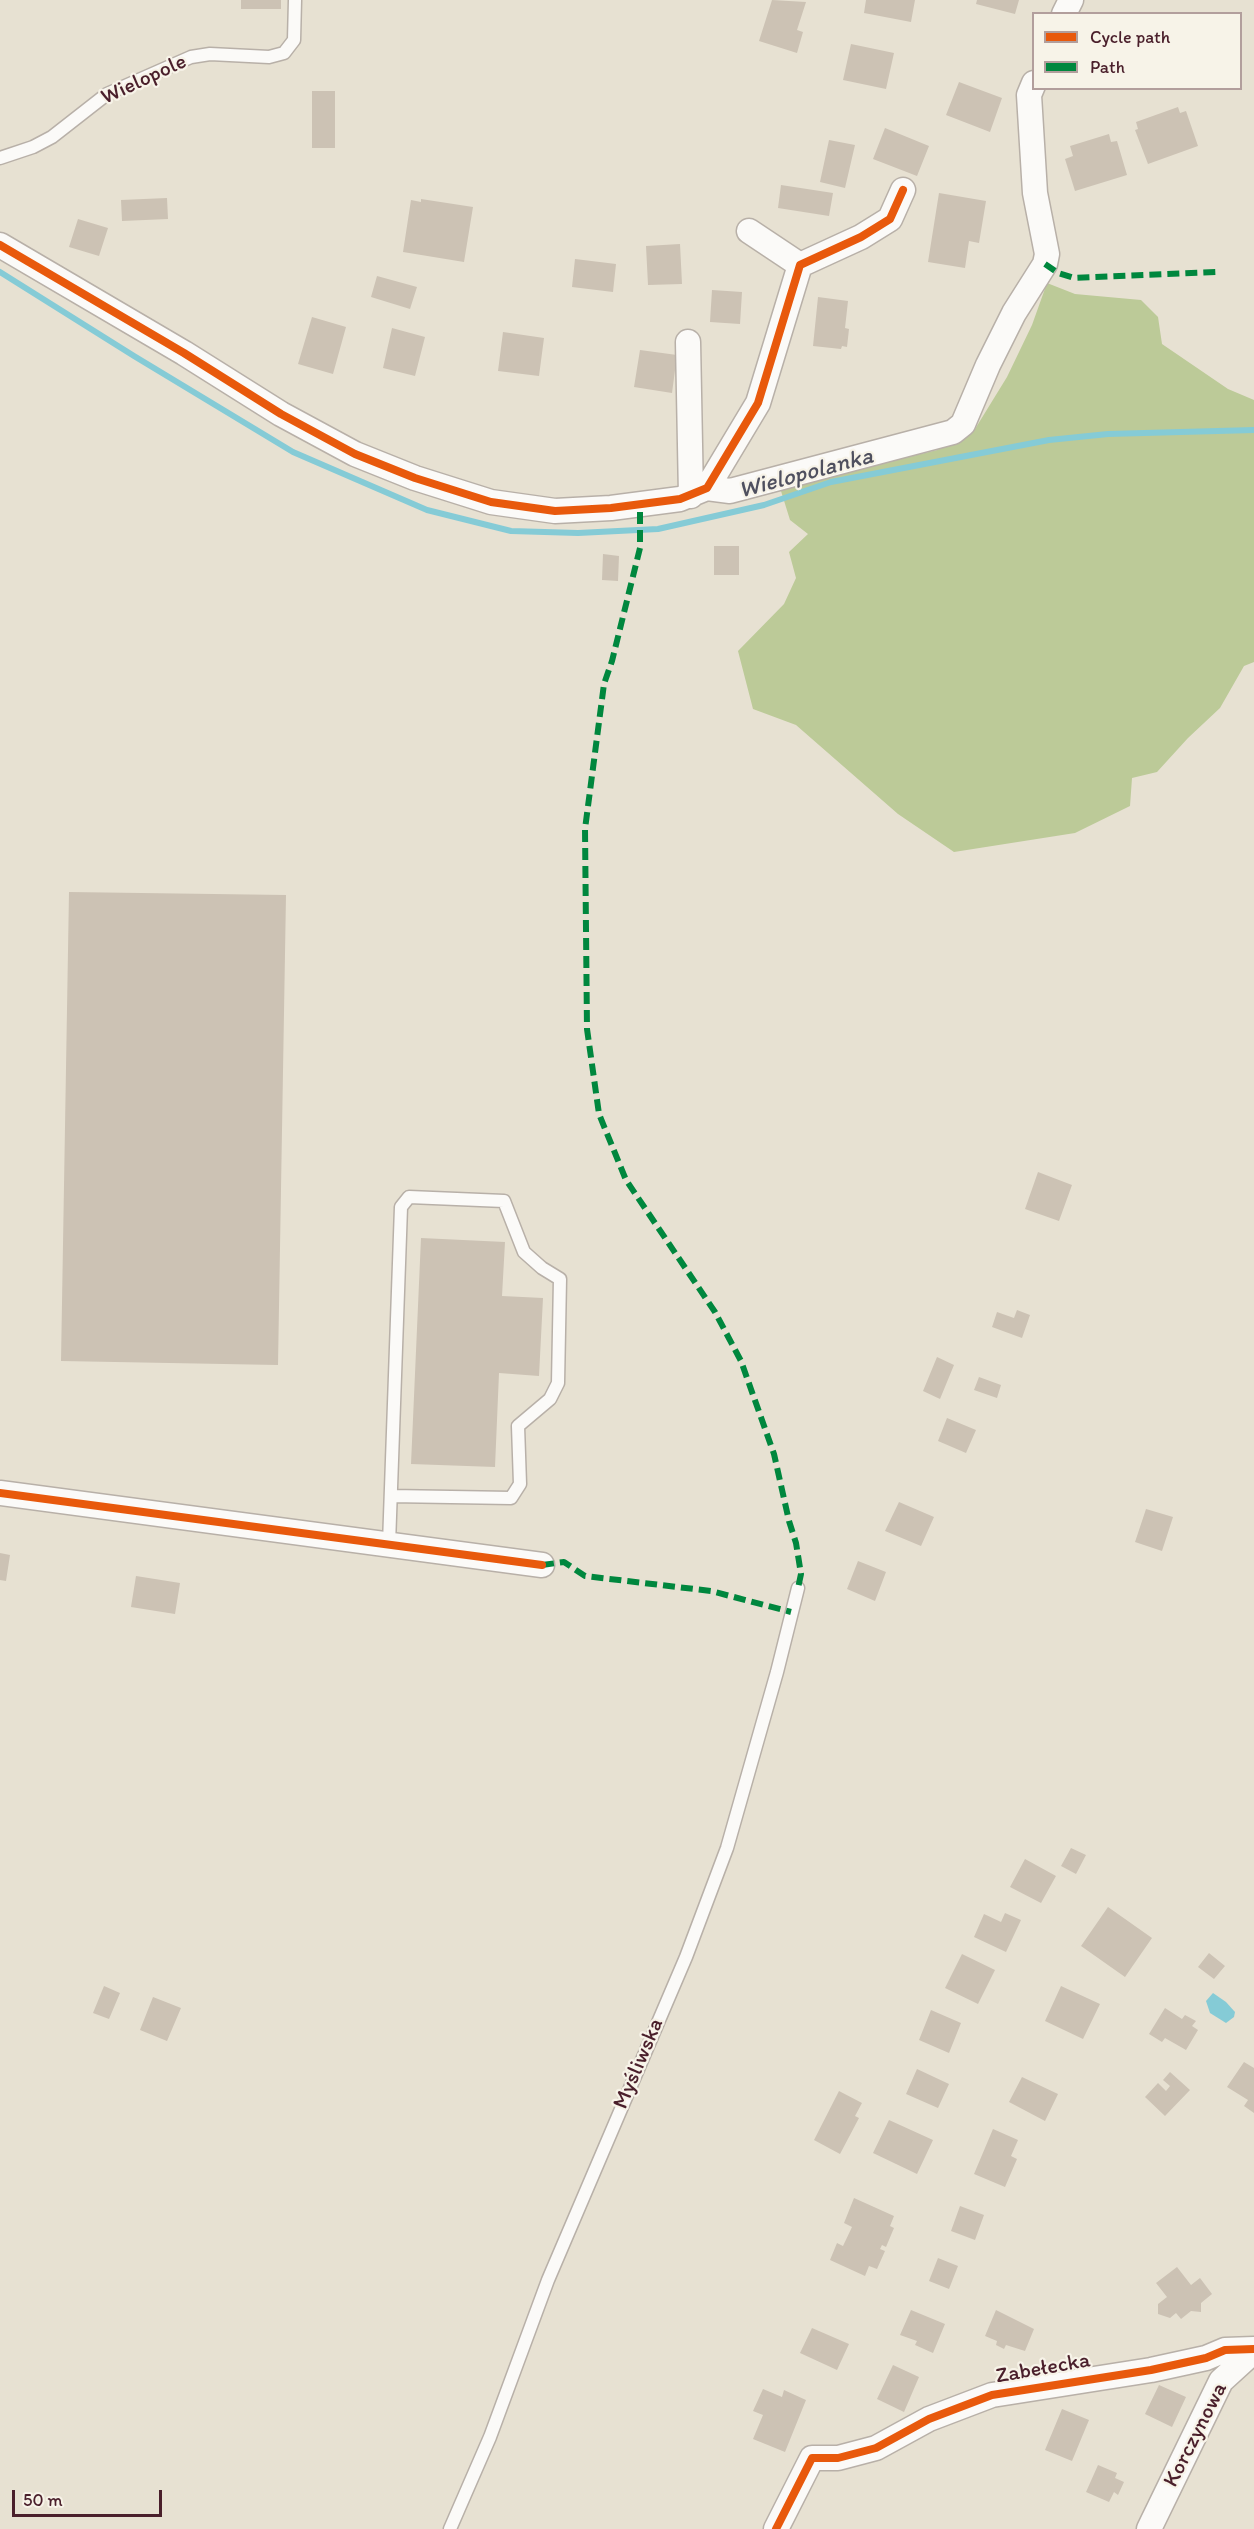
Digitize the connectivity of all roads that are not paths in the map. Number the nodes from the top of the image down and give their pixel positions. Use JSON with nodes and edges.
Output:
{"nodes":[{"id":1,"x":295,"y":0,"type":"edge"},
{"id":2,"x":1032,"y":87,"type":"edge"},
{"id":3,"x":0,"y":158,"type":"edge"},
{"id":4,"x":903,"y":190,"type":"dead end"},
{"id":5,"x":749,"y":231,"type":"dead end"},
{"id":6,"x":0,"y":245,"type":"edge"},
{"id":7,"x":800,"y":265,"type":"junction"},
{"id":8,"x":688,"y":342,"type":"dead end"},
{"id":9,"x":699,"y":492,"type":"junction"},
{"id":10,"x":0,"y":1493,"type":"edge"},
{"id":11,"x":391,"y":1496,"type":"junction"},
{"id":12,"x":389,"y":1544,"type":"junction"},
{"id":13,"x":542,"y":1564,"type":"dead end"},
{"id":14,"x":798,"y":1588,"type":"dead end"},
{"id":15,"x":1254,"y":2350,"type":"edge"},
{"id":16,"x":450,"y":2529,"type":"edge"},
{"id":17,"x":776,"y":2529,"type":"edge"},
{"id":18,"x":1149,"y":2529,"type":"edge"}],
"edges":[{"from":1,"to":3,"type":"lane","name":"Wielopole"},
{"from":2,"to":9,"type":"street"},
{"from":4,"to":7,"type":"street"},
{"from":5,"to":7,"type":"street"},
{"from":6,"to":9,"type":"street"},
{"from":7,"to":9,"type":"street"},
{"from":8,"to":9,"type":"street"},
{"from":10,"to":12,"type":"street"},
{"from":11,"to":11,"type":"lane"},
{"from":11,"to":12,"type":"lane"},
{"from":12,"to":13,"type":"street"},
{"from":14,"to":16,"type":"lane","name":"Myśliwska"},
{"from":15,"to":17,"type":"street","name":"Zabełecka"},
{"from":15,"to":18,"type":"street","name":"Korczynowa"}]}
